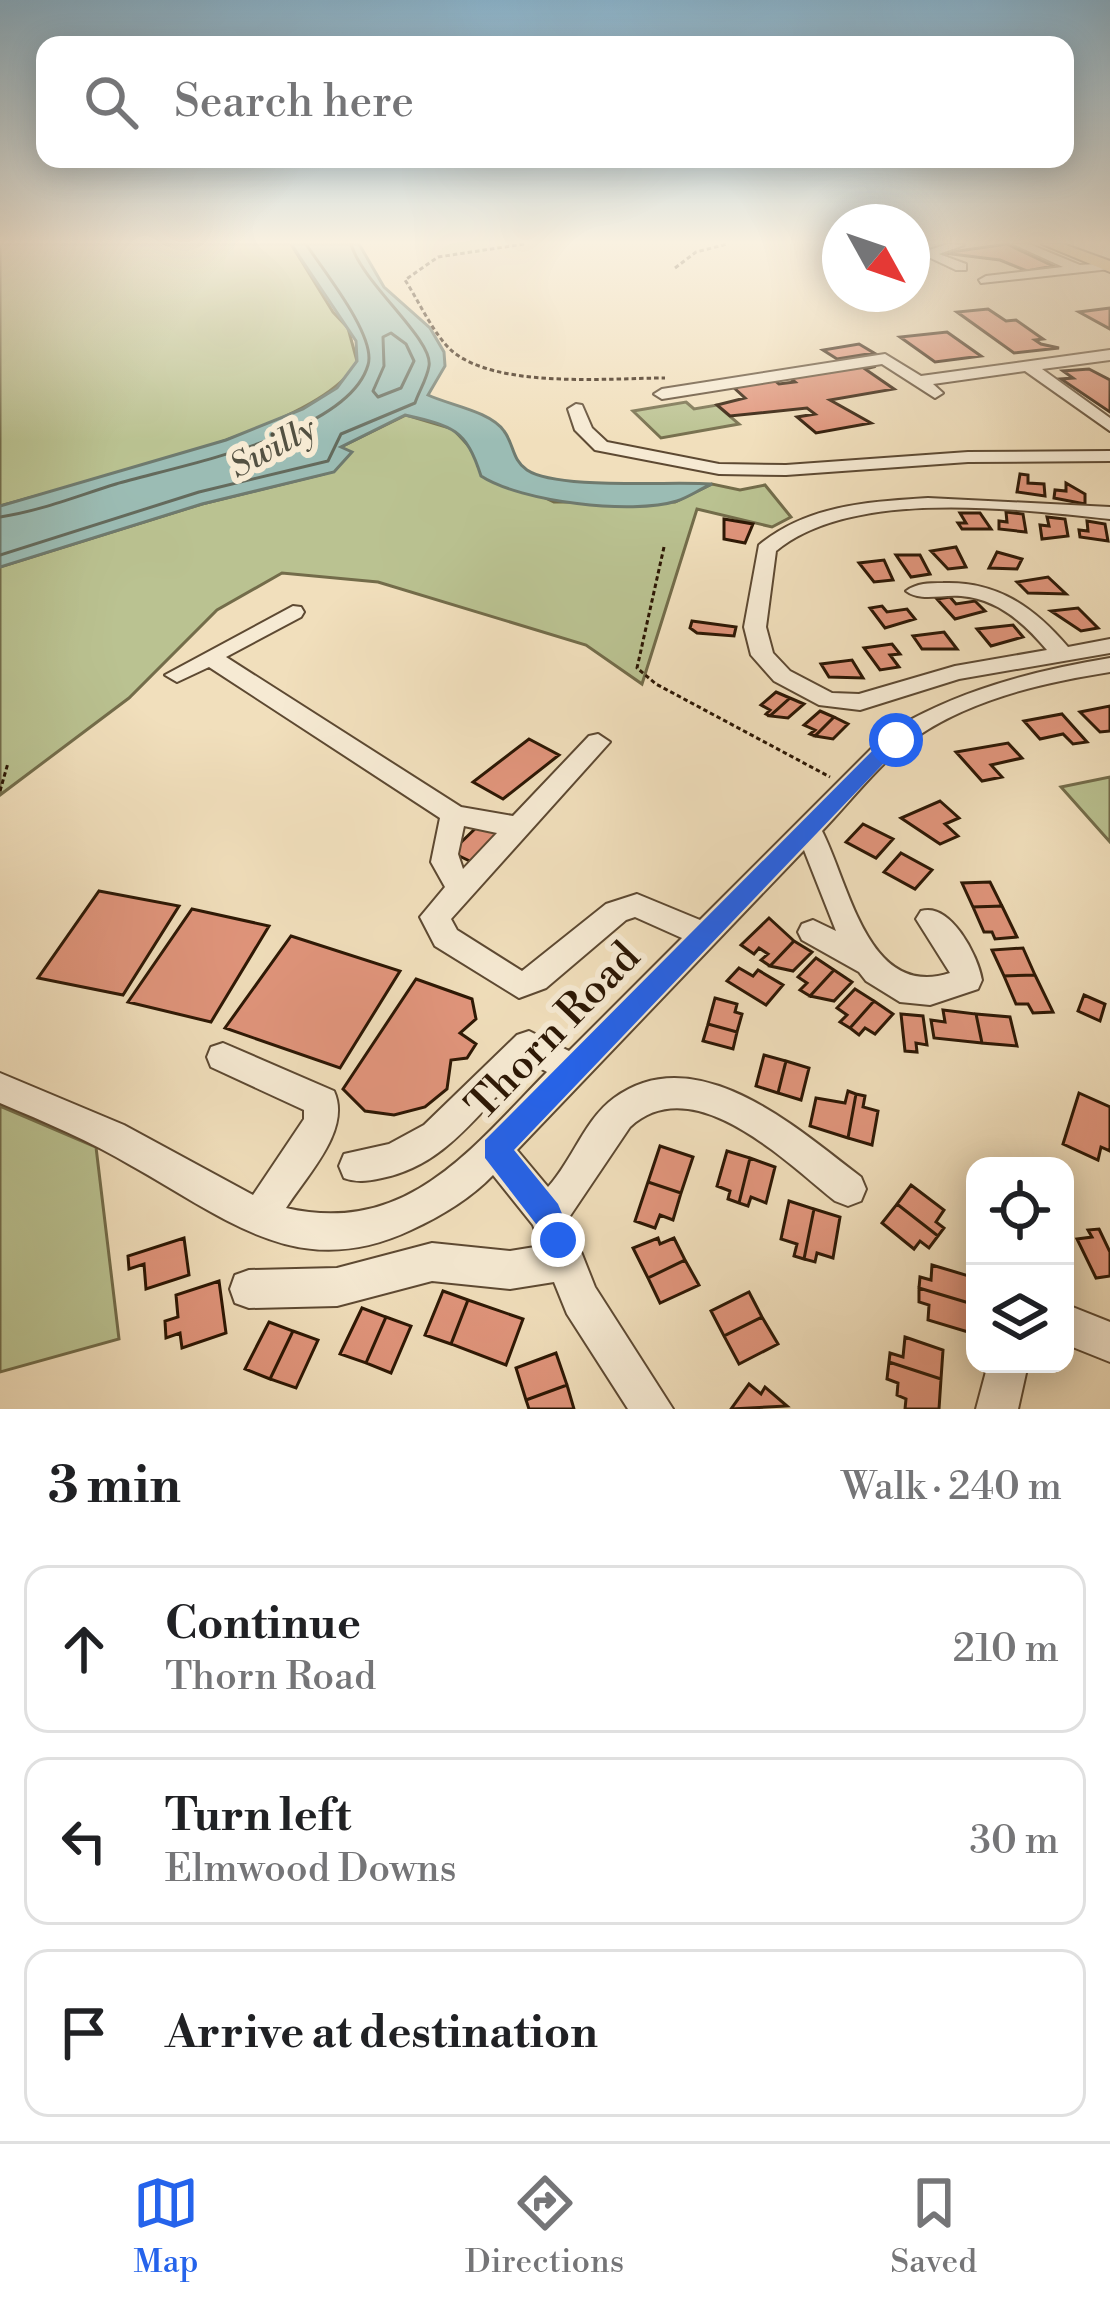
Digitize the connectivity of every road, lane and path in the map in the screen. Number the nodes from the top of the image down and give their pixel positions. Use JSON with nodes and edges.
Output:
{"nodes":[{"id":1,"x":425,"y":310,"type":"edge"},
{"id":2,"x":1109,"y":365,"type":"edge"},
{"id":3,"x":1028,"y":366,"type":"junction"},
{"id":4,"x":688,"y":390,"type":"junction"},
{"id":5,"x":662,"y":394,"type":"dead end"},
{"id":6,"x":576,"y":409,"type":"dead end"},
{"id":7,"x":1110,"y":425,"type":"edge"},
{"id":8,"x":1110,"y":456,"type":"edge"},
{"id":9,"x":1110,"y":513,"type":"edge"},
{"id":10,"x":664,"y":547,"type":"dead end"},
{"id":11,"x":917,"y":591,"type":"dead end"},
{"id":12,"x":293,"y":612,"type":"dead end"},
{"id":13,"x":1110,"y":646,"type":"edge"},
{"id":14,"x":1061,"y":653,"type":"junction"},
{"id":15,"x":213,"y":658,"type":"junction"},
{"id":16,"x":1110,"y":665,"type":"edge"},
{"id":17,"x":1008,"y":674,"type":"junction"},
{"id":18,"x":177,"y":675,"type":"dead end"},
{"id":19,"x":598,"y":742,"type":"dead end"},
{"id":20,"x":8,"y":763,"type":"dead end"},
{"id":21,"x":847,"y":786,"type":"junction"},
{"id":22,"x":0,"y":791,"type":"edge"},
{"id":23,"x":454,"y":815,"type":"junction"},
{"id":24,"x":519,"y":827,"type":"junction"},
{"id":25,"x":807,"y":827,"type":"junction"},
{"id":26,"x":463,"y":886,"type":"junction"},
{"id":27,"x":931,"y":920,"type":"dead end"},
{"id":28,"x":813,"y":932,"type":"dead end"},
{"id":29,"x":704,"y":935,"type":"junction"},
{"id":30,"x":870,"y":965,"type":"junction"},
{"id":31,"x":224,"y":1057,"type":"dead end"},
{"id":32,"x":572,"y":1070,"type":"junction"},
{"id":33,"x":0,"y":1088,"type":"edge"},
{"id":34,"x":496,"y":1149,"type":"junction"},
{"id":35,"x":357,"y":1166,"type":"dead end"},
{"id":36,"x":848,"y":1189,"type":"dead end"},
{"id":37,"x":261,"y":1214,"type":"junction"},
{"id":38,"x":547,"y":1214,"type":"junction"},
{"id":39,"x":565,"y":1261,"type":"junction"},
{"id":40,"x":249,"y":1289,"type":"dead end"},
{"id":41,"x":1074,"y":1328,"type":"edge"},
{"id":42,"x":1110,"y":1342,"type":"edge"},
{"id":43,"x":1007,"y":1373,"type":"edge"},
{"id":44,"x":652,"y":1409,"type":"edge"},
{"id":45,"x":997,"y":1409,"type":"edge"}],
"edges":[{"from":1,"to":4,"type":"path"},
{"from":2,"to":3,"type":"street"},
{"from":3,"to":4,"type":"street"},
{"from":3,"to":7,"type":"street"},
{"from":4,"to":5,"type":"street"},
{"from":6,"to":8,"type":"street"},
{"from":9,"to":17,"type":"street"},
{"from":10,"to":21,"type":"path"},
{"from":11,"to":14,"type":"street"},
{"from":12,"to":15,"type":"street"},
{"from":13,"to":14,"type":"street"},
{"from":14,"to":17,"type":"street"},
{"from":15,"to":18,"type":"street"},
{"from":15,"to":23,"type":"street"},
{"from":16,"to":17,"type":"street","name":"Thorn Road"},
{"from":17,"to":21,"type":"street","name":"Thorn Road"},
{"from":19,"to":24,"type":"street"},
{"from":20,"to":22,"type":"path"},
{"from":21,"to":25,"type":"street","name":"Thorn Road"},
{"from":23,"to":24,"type":"street"},
{"from":23,"to":26,"type":"street"},
{"from":24,"to":26,"type":"street"},
{"from":25,"to":29,"type":"street","name":"Thorn Road"},
{"from":25,"to":30,"type":"street"},
{"from":26,"to":29,"type":"street"},
{"from":27,"to":30,"type":"street"},
{"from":28,"to":30,"type":"street"},
{"from":29,"to":32,"type":"street","name":"Thorn Road"},
{"from":31,"to":37,"type":"street"},
{"from":32,"to":34,"type":"street","name":"Thorn Road"},
{"from":32,"to":35,"type":"street"},
{"from":33,"to":37,"type":"street","name":"Thorn Road"},
{"from":34,"to":37,"type":"street","name":"Thorn Road"},
{"from":34,"to":38,"type":"street"},
{"from":36,"to":38,"type":"street"},
{"from":38,"to":39,"type":"street"},
{"from":39,"to":40,"type":"street"},
{"from":39,"to":44,"type":"street"},
{"from":41,"to":42,"type":"street"},
{"from":43,"to":45,"type":"street"}]}
